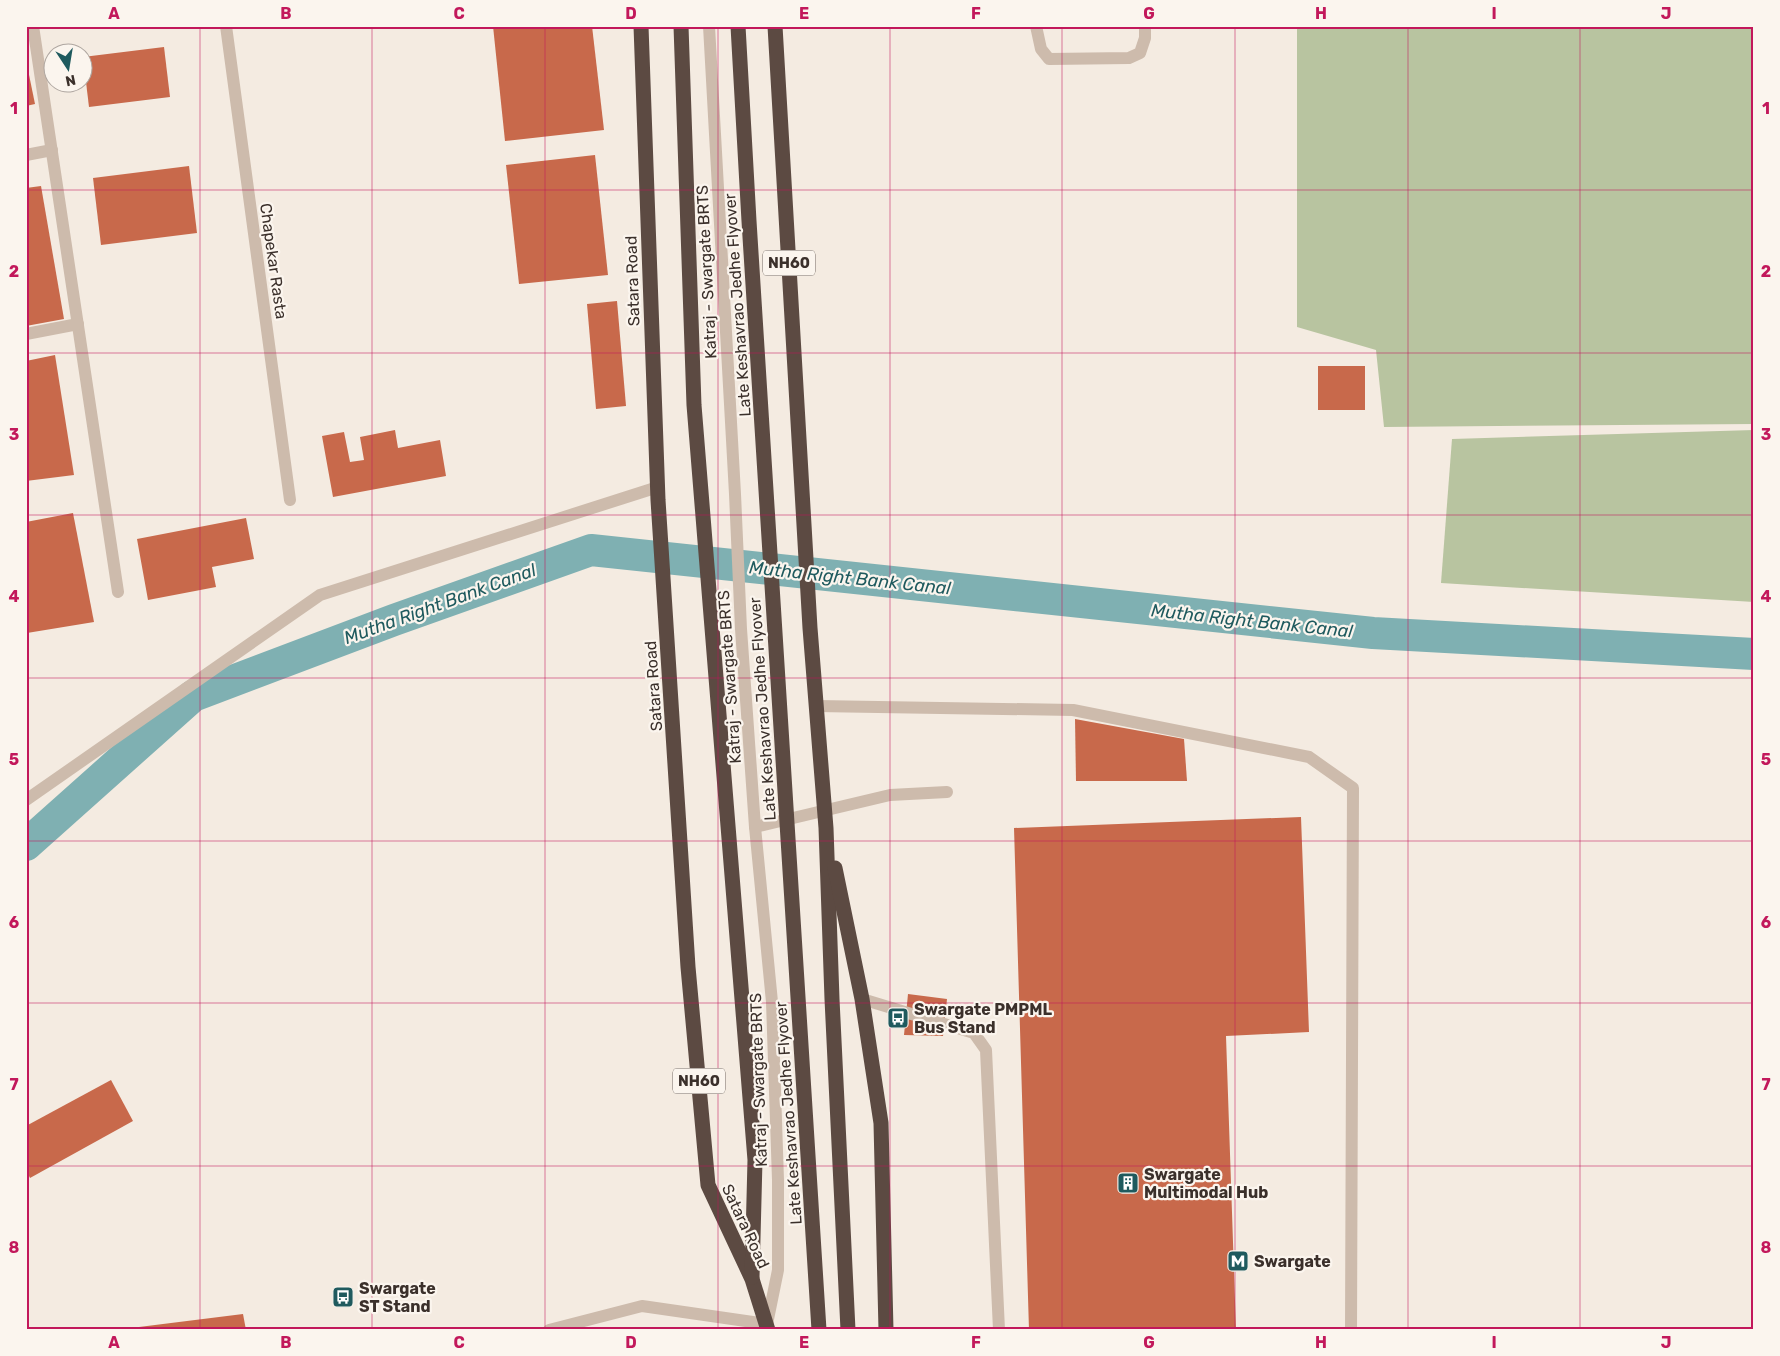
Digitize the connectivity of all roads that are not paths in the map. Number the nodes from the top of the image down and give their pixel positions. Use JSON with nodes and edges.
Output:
{"nodes":[{"id":1,"x":33,"y":26,"type":"edge"},
{"id":2,"x":226,"y":26,"type":"edge"},
{"id":3,"x":640,"y":26,"type":"edge"},
{"id":4,"x":681,"y":26,"type":"edge"},
{"id":5,"x":709,"y":26,"type":"edge"},
{"id":6,"x":738,"y":26,"type":"edge"},
{"id":7,"x":775,"y":26,"type":"edge"},
{"id":8,"x":1036,"y":26,"type":"edge"},
{"id":9,"x":1145,"y":26,"type":"edge"},
{"id":10,"x":52,"y":150,"type":"junction"},
{"id":11,"x":26,"y":155,"type":"edge"},
{"id":12,"x":78,"y":324,"type":"junction"},
{"id":13,"x":26,"y":334,"type":"edge"},
{"id":14,"x":658,"y":494,"type":"junction"},
{"id":15,"x":290,"y":500,"type":"dead end"},
{"id":16,"x":118,"y":592,"type":"dead end"},
{"id":17,"x":816,"y":706,"type":"junction"},
{"id":18,"x":947,"y":792,"type":"dead end"},
{"id":19,"x":26,"y":800,"type":"edge"},
{"id":20,"x":825,"y":811,"type":"junction"},
{"id":21,"x":755,"y":827,"type":"junction"},
{"id":22,"x":826,"y":828,"type":"junction"},
{"id":23,"x":862,"y":999,"type":"junction"},
{"id":24,"x":752,"y":1279,"type":"junction"},
{"id":25,"x":767,"y":1327,"type":"edge"},
{"id":26,"x":548,"y":1330,"type":"edge"},
{"id":27,"x":819,"y":1330,"type":"edge"},
{"id":28,"x":848,"y":1330,"type":"edge"},
{"id":29,"x":886,"y":1330,"type":"edge"},
{"id":30,"x":999,"y":1330,"type":"edge"},
{"id":31,"x":1351,"y":1330,"type":"edge"}],
"edges":[{"from":1,"to":10,"type":"street"},
{"from":2,"to":15,"type":"street","name":"Chapekar Rasta"},
{"from":3,"to":14,"type":"highway","name":"Satara Road","number":"NH60"},
{"from":4,"to":24,"type":"highway"},
{"from":5,"to":21,"type":"street","name":"Katraj - Swargate BRTS"},
{"from":6,"to":27,"type":"highway","name":"Late Keshavrao Jedhe Flyover","bridge":true},
{"from":7,"to":17,"type":"highway","number":"NH60"},
{"from":8,"to":9,"type":"street"},
{"from":10,"to":11,"type":"street"},
{"from":10,"to":12,"type":"street"},
{"from":12,"to":13,"type":"street"},
{"from":12,"to":16,"type":"street"},
{"from":14,"to":19,"type":"street"},
{"from":14,"to":24,"type":"highway","name":"Satara Road","number":"NH60"},
{"from":17,"to":20,"type":"highway","number":"NH60"},
{"from":17,"to":31,"type":"street"},
{"from":18,"to":20,"type":"street"},
{"from":20,"to":21,"type":"street"},
{"from":20,"to":22,"type":"highway","number":"NH60"},
{"from":21,"to":25,"type":"street","name":"Katraj - Swargate BRTS"},
{"from":22,"to":23,"type":"highway"},
{"from":22,"to":28,"type":"highway","number":"NH60"},
{"from":23,"to":29,"type":"highway"},
{"from":23,"to":30,"type":"street"},
{"from":24,"to":25,"type":"highway","name":"Satara Road","number":"NH60"},
{"from":25,"to":26,"type":"street"}]}
